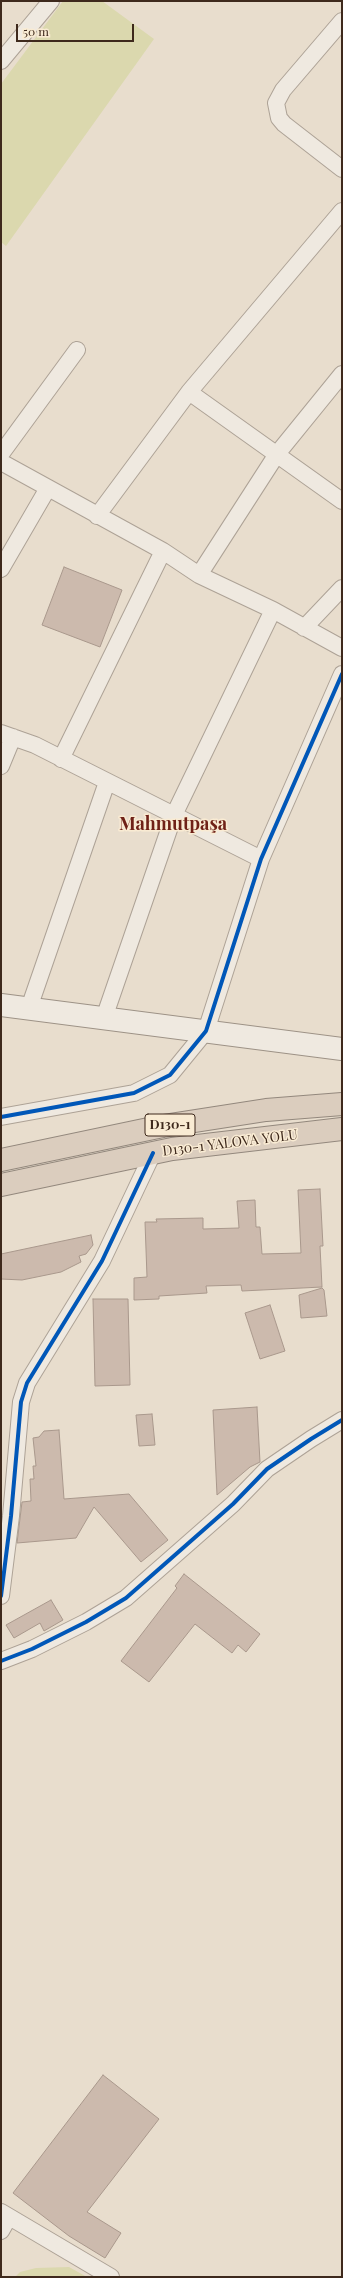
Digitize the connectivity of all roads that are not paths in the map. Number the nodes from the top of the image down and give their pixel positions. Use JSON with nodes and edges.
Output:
{"nodes":[{"id":1,"x":51,"y":1,"type":"edge"},
{"id":2,"x":342,"y":21,"type":"edge"},
{"id":3,"x":1,"y":61,"type":"edge"},
{"id":4,"x":342,"y":169,"type":"edge"},
{"id":5,"x":342,"y":211,"type":"edge"},
{"id":6,"x":77,"y":350,"type":"dead end"},
{"id":7,"x":342,"y":374,"type":"edge"},
{"id":8,"x":189,"y":392,"type":"junction"},
{"id":9,"x":1,"y":454,"type":"edge"},
{"id":10,"x":277,"y":454,"type":"junction"},
{"id":11,"x":1,"y":462,"type":"edge"},
{"id":12,"x":48,"y":488,"type":"junction"},
{"id":13,"x":342,"y":501,"type":"edge"},
{"id":14,"x":97,"y":516,"type":"junction"},
{"id":15,"x":163,"y":552,"type":"junction"},
{"id":16,"x":1,"y":570,"type":"edge"},
{"id":17,"x":199,"y":575,"type":"junction"},
{"id":18,"x":342,"y":588,"type":"edge"},
{"id":19,"x":273,"y":610,"type":"junction"},
{"id":20,"x":304,"y":628,"type":"junction"},
{"id":21,"x":342,"y":648,"type":"edge"},
{"id":22,"x":342,"y":674,"type":"edge"},
{"id":23,"x":7,"y":735,"type":"edge"},
{"id":24,"x":61,"y":759,"type":"junction"},
{"id":25,"x":1,"y":766,"type":"edge"},
{"id":26,"x":107,"y":782,"type":"junction"},
{"id":27,"x":174,"y":815,"type":"junction"},
{"id":28,"x":261,"y":859,"type":"junction"},
{"id":29,"x":1,"y":1005,"type":"edge"},
{"id":30,"x":29,"y":1008,"type":"junction"},
{"id":31,"x":104,"y":1018,"type":"junction"},
{"id":32,"x":206,"y":1031,"type":"junction"},
{"id":33,"x":342,"y":1049,"type":"edge"},
{"id":34,"x":342,"y":1104,"type":"edge"},
{"id":35,"x":1,"y":1117,"type":"edge"},
{"id":36,"x":342,"y":1130,"type":"edge"},
{"id":37,"x":153,"y":1153,"type":"junction"},
{"id":38,"x":1,"y":1160,"type":"edge"},
{"id":39,"x":1,"y":1185,"type":"edge"},
{"id":40,"x":342,"y":1420,"type":"edge"},
{"id":41,"x":1,"y":1596,"type":"edge"},
{"id":42,"x":1,"y":1661,"type":"edge"},
{"id":43,"x":5,"y":2215,"type":"edge"},
{"id":44,"x":1,"y":2231,"type":"edge"},
{"id":45,"x":111,"y":2277,"type":"edge"}],
"edges":[{"from":1,"to":3,"type":"street"},
{"from":2,"to":4,"type":"street"},
{"from":5,"to":8,"type":"street"},
{"from":6,"to":9,"type":"street"},
{"from":7,"to":10,"type":"street"},
{"from":8,"to":10,"type":"street"},
{"from":8,"to":14,"type":"street"},
{"from":10,"to":13,"type":"street"},
{"from":10,"to":17,"type":"street"},
{"from":11,"to":12,"type":"street"},
{"from":12,"to":14,"type":"street"},
{"from":12,"to":16,"type":"street"},
{"from":14,"to":15,"type":"street"},
{"from":15,"to":17,"type":"street"},
{"from":15,"to":24,"type":"street"},
{"from":17,"to":19,"type":"street"},
{"from":18,"to":20,"type":"street"},
{"from":19,"to":20,"type":"street"},
{"from":19,"to":27,"type":"street"},
{"from":20,"to":21,"type":"street"},
{"from":22,"to":28,"type":"street"},
{"from":23,"to":24,"type":"street"},
{"from":23,"to":25,"type":"street"},
{"from":24,"to":26,"type":"street"},
{"from":26,"to":27,"type":"street"},
{"from":26,"to":30,"type":"street"},
{"from":27,"to":28,"type":"street"},
{"from":27,"to":31,"type":"street"},
{"from":28,"to":32,"type":"street"},
{"from":29,"to":30,"type":"main road"},
{"from":30,"to":31,"type":"main road"},
{"from":31,"to":32,"type":"main road"},
{"from":32,"to":33,"type":"main road"},
{"from":32,"to":35,"type":"street"},
{"from":34,"to":38,"type":"highway","number":"D130-1"},
{"from":36,"to":37,"type":"highway","name":"D130-1 YALOVA YOLU","number":"D130-1"},
{"from":37,"to":39,"type":"highway","name":"D130-1 YALOVA YOLU","number":"D130-1"},
{"from":37,"to":41,"type":"street"},
{"from":40,"to":42,"type":"street"},
{"from":43,"to":44,"type":"street"},
{"from":43,"to":45,"type":"street"}]}
